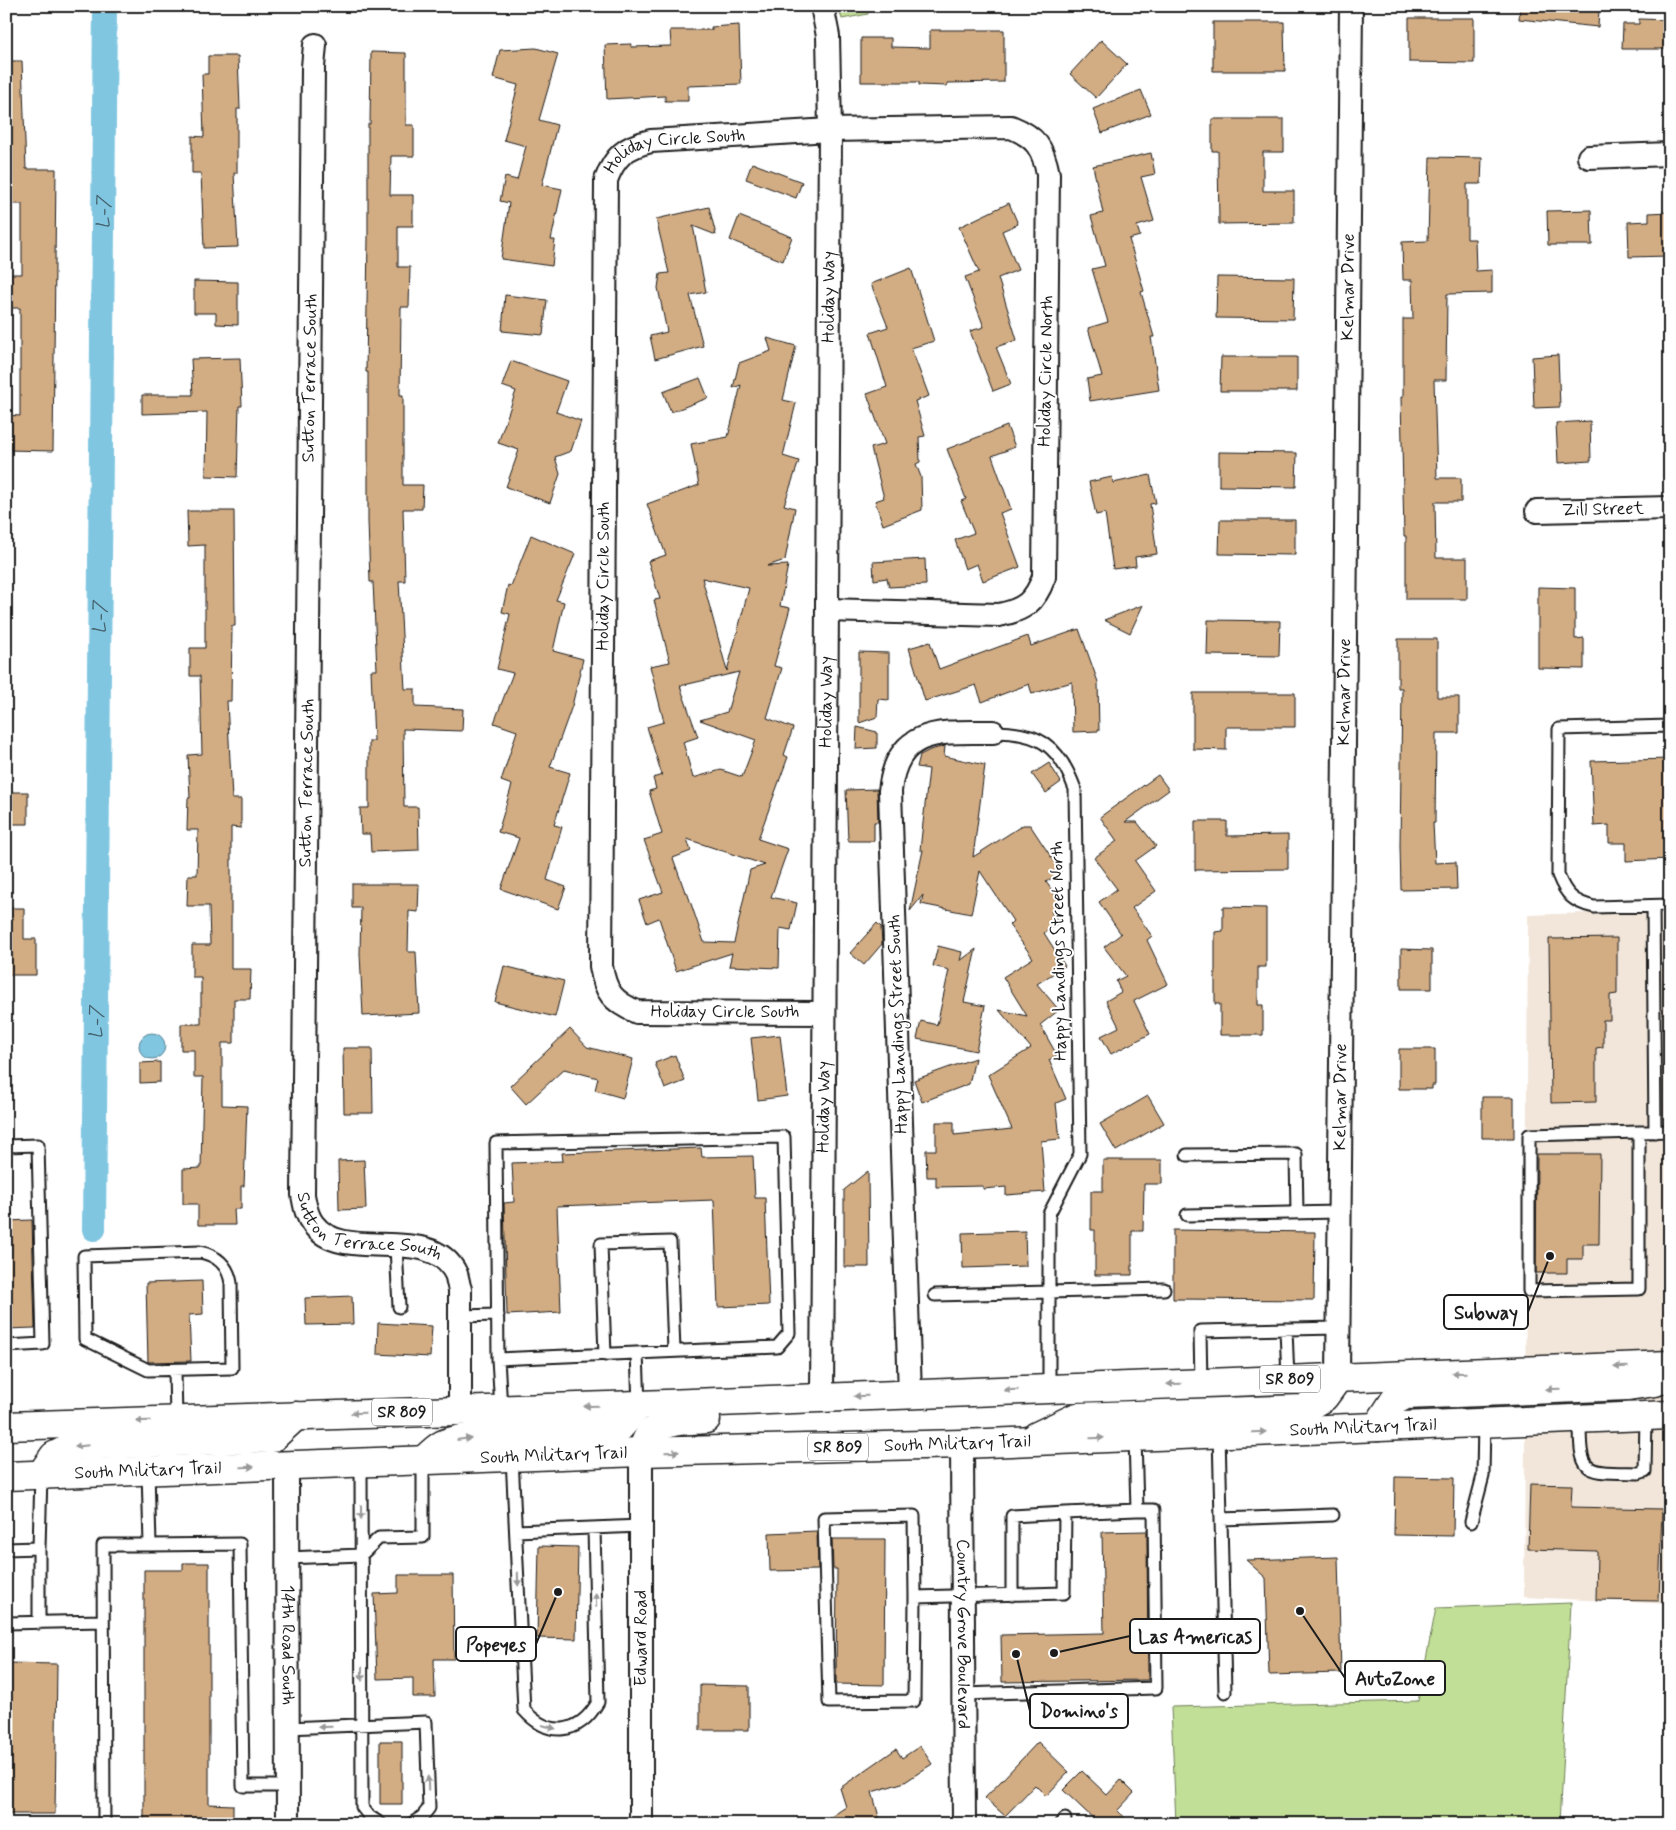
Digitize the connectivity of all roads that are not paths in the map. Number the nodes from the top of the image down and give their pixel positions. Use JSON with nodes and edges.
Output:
{"nodes":[{"id":1,"x":822,"y":6,"type":"edge"},
{"id":2,"x":1351,"y":6,"type":"edge"},
{"id":3,"x":315,"y":45,"type":"dead end"},
{"id":4,"x":830,"y":130,"type":"junction"},
{"id":5,"x":1670,"y":154,"type":"edge"},
{"id":6,"x":1589,"y":157,"type":"dead end"},
{"id":7,"x":1670,"y":508,"type":"edge"},
{"id":8,"x":1537,"y":511,"type":"dead end"},
{"id":9,"x":826,"y":610,"type":"junction"},
{"id":10,"x":1670,"y":726,"type":"edge"},
{"id":11,"x":993,"y":732,"type":"joint"},
{"id":12,"x":1670,"y":905,"type":"edge"},
{"id":13,"x":1653,"y":906,"type":"junction"},
{"id":14,"x":824,"y":1013,"type":"junction"},
{"id":15,"x":1639,"y":1132,"type":"junction"},
{"id":16,"x":1655,"y":1132,"type":"junction"},
{"id":17,"x":1670,"y":1132,"type":"edge"},
{"id":18,"x":6,"y":1146,"type":"edge"},
{"id":19,"x":1187,"y":1156,"type":"dead end"},
{"id":20,"x":1339,"y":1212,"type":"junction"},
{"id":21,"x":1297,"y":1213,"type":"junction"},
{"id":22,"x":1187,"y":1215,"type":"dead end"},
{"id":23,"x":396,"y":1246,"type":"junction"},
{"id":24,"x":1164,"y":1290,"type":"dead end"},
{"id":25,"x":1048,"y":1292,"type":"junction"},
{"id":26,"x":935,"y":1295,"type":"dead end"},
{"id":27,"x":399,"y":1307,"type":"dead end"},
{"id":28,"x":498,"y":1315,"type":"junction"},
{"id":29,"x":460,"y":1316,"type":"junction"},
{"id":30,"x":1338,"y":1328,"type":"junction"},
{"id":31,"x":1286,"y":1329,"type":"junction"},
{"id":32,"x":6,"y":1346,"type":"edge"},
{"id":33,"x":674,"y":1351,"type":"junction"},
{"id":34,"x":637,"y":1353,"type":"junction"},
{"id":35,"x":605,"y":1355,"type":"junction"},
{"id":36,"x":498,"y":1359,"type":"junction"},
{"id":37,"x":1670,"y":1365,"type":"edge"},
{"id":38,"x":175,"y":1370,"type":"junction"},
{"id":39,"x":1670,"y":1376,"type":"edge"},
{"id":40,"x":1338,"y":1378,"type":"junction"},
{"id":41,"x":1288,"y":1380,"type":"junction"},
{"id":42,"x":1201,"y":1383,"type":"junction"},
{"id":43,"x":1049,"y":1389,"type":"junction"},
{"id":44,"x":910,"y":1394,"type":"junction"},
{"id":45,"x":809,"y":1397,"type":"junction"},
{"id":46,"x":639,"y":1404,"type":"junction"},
{"id":47,"x":501,"y":1408,"type":"junction"},
{"id":48,"x":460,"y":1410,"type":"junction"},
{"id":49,"x":296,"y":1416,"type":"junction"},
{"id":50,"x":1658,"y":1416,"type":"edge"},
{"id":51,"x":1580,"y":1419,"type":"junction"},
{"id":52,"x":176,"y":1420,"type":"junction"},
{"id":53,"x":1484,"y":1422,"type":"junction"},
{"id":54,"x":6,"y":1426,"type":"edge"},
{"id":55,"x":1377,"y":1427,"type":"junction"},
{"id":56,"x":1219,"y":1433,"type":"junction"},
{"id":57,"x":1135,"y":1437,"type":"junction"},
{"id":58,"x":1026,"y":1441,"type":"junction"},
{"id":59,"x":962,"y":1444,"type":"junction"},
{"id":60,"x":641,"y":1452,"type":"junction"},
{"id":61,"x":512,"y":1458,"type":"junction"},
{"id":62,"x":423,"y":1461,"type":"junction"},
{"id":63,"x":361,"y":1463,"type":"junction"},
{"id":64,"x":287,"y":1466,"type":"junction"},
{"id":65,"x":148,"y":1471,"type":"junction"},
{"id":66,"x":41,"y":1475,"type":"junction"},
{"id":67,"x":6,"y":1476,"type":"edge"},
{"id":68,"x":1137,"y":1510,"type":"junction"},
{"id":69,"x":1065,"y":1513,"type":"junction"},
{"id":70,"x":1333,"y":1515,"type":"dead end"},
{"id":71,"x":1221,"y":1519,"type":"junction"},
{"id":72,"x":1471,"y":1522,"type":"dead end"},
{"id":73,"x":641,"y":1526,"type":"junction"},
{"id":74,"x":594,"y":1528,"type":"junction"},
{"id":75,"x":516,"y":1531,"type":"junction"},
{"id":76,"x":150,"y":1545,"type":"junction"},
{"id":77,"x":39,"y":1548,"type":"junction"},
{"id":78,"x":6,"y":1549,"type":"edge"},
{"id":79,"x":361,"y":1555,"type":"junction"},
{"id":80,"x":287,"y":1558,"type":"junction"},
{"id":81,"x":1012,"y":1595,"type":"junction"},
{"id":82,"x":963,"y":1596,"type":"junction"},
{"id":83,"x":915,"y":1597,"type":"junction"},
{"id":84,"x":103,"y":1622,"type":"junction"},
{"id":85,"x":6,"y":1623,"type":"edge"},
{"id":86,"x":39,"y":1623,"type":"junction"},
{"id":87,"x":1225,"y":1692,"type":"dead end"},
{"id":88,"x":963,"y":1694,"type":"junction"},
{"id":89,"x":362,"y":1726,"type":"junction"},
{"id":90,"x":288,"y":1728,"type":"junction"},
{"id":91,"x":288,"y":1786,"type":"junction"},
{"id":92,"x":104,"y":1824,"type":"edge"},
{"id":93,"x":288,"y":1824,"type":"edge"},
{"id":94,"x":381,"y":1824,"type":"edge"},
{"id":95,"x":411,"y":1824,"type":"edge"},
{"id":96,"x":641,"y":1824,"type":"edge"},
{"id":97,"x":964,"y":1824,"type":"edge"}],
"edges":[{"from":1,"to":4,"type":"street","name":"Holiday Way"},
{"from":2,"to":20,"type":"street","name":"Kelmar Drive"},
{"from":3,"to":23,"type":"street","name":"Sutton Terrace South"},
{"from":4,"to":9,"type":"street","name":"Holiday Way"},
{"from":4,"to":9,"type":"street","name":"Holiday Circle North"},
{"from":4,"to":14,"type":"street","name":"Holiday Circle South"},
{"from":5,"to":6,"type":"street"},
{"from":7,"to":8,"type":"street","name":"Zill Street"},
{"from":9,"to":14,"type":"street","name":"Holiday Way"},
{"from":10,"to":13,"type":"lane"},
{"from":11,"to":25,"type":"lane","name":"Happy Landings Street North"},
{"from":11,"to":44,"type":"street","name":"Happy Landings Street South"},
{"from":12,"to":13,"type":"lane"},
{"from":13,"to":16,"type":"lane"},
{"from":14,"to":45,"type":"street","name":"Holiday Way"},
{"from":15,"to":15,"type":"lane"},
{"from":15,"to":16,"type":"lane"},
{"from":16,"to":17,"type":"lane"},
{"from":18,"to":32,"type":"lane"},
{"from":19,"to":21,"type":"lane"},
{"from":20,"to":21,"type":"lane"},
{"from":20,"to":30,"type":"street","name":"Kelmar Drive"},
{"from":21,"to":22,"type":"lane"},
{"from":23,"to":27,"type":"lane"},
{"from":23,"to":29,"type":"street","name":"Sutton Terrace South"},
{"from":24,"to":25,"type":"lane"},
{"from":25,"to":26,"type":"lane"},
{"from":25,"to":43,"type":"lane"},
{"from":28,"to":29,"type":"lane"},
{"from":28,"to":33,"type":"lane"},
{"from":28,"to":36,"type":"lane"},
{"from":29,"to":48,"type":"street","name":"Sutton Terrace South"},
{"from":30,"to":31,"type":"lane"},
{"from":30,"to":40,"type":"street","name":"Kelmar Drive"},
{"from":31,"to":41,"type":"lane"},
{"from":31,"to":42,"type":"lane"},
{"from":33,"to":34,"type":"lane"},
{"from":33,"to":35,"type":"lane"},
{"from":34,"to":35,"type":"lane"},
{"from":34,"to":46,"type":"lane"},
{"from":35,"to":36,"type":"lane"},
{"from":36,"to":47,"type":"lane"},
{"from":37,"to":40,"type":"main road","number":"SR 809","one_way":true},
{"from":38,"to":38,"type":"lane"},
{"from":38,"to":52,"type":"lane"},
{"from":39,"to":55,"type":"main road","one_way":true},
{"from":40,"to":41,"type":"main road","number":"SR 809"},
{"from":40,"to":58,"type":"main road"},
{"from":41,"to":42,"type":"main road","number":"SR 809"},
{"from":42,"to":43,"type":"main road","number":"SR 809","one_way":true},
{"from":43,"to":44,"type":"main road","number":"SR 809","one_way":true},
{"from":44,"to":45,"type":"main road","number":"SR 809","one_way":true},
{"from":45,"to":46,"type":"main road","number":"SR 809"},
{"from":45,"to":60,"type":"main road"},
{"from":46,"to":47,"type":"main road","number":"SR 809","one_way":true},
{"from":62,"to":46,"type":"main road","one_way":true},
{"from":47,"to":48,"type":"main road","number":"SR 809"},
{"from":48,"to":49,"type":"main road","number":"SR 809","one_way":true},
{"from":49,"to":52,"type":"main road","number":"SR 809"},
{"from":49,"to":66,"type":"main road","one_way":true},
{"from":50,"to":51,"type":"main road","name":"South Military Trail","number":"SR 809"},
{"from":50,"to":51,"type":"lane"},
{"from":51,"to":53,"type":"main road","name":"South Military Trail","number":"SR 809"},
{"from":52,"to":54,"type":"main road","number":"SR 809","one_way":true},
{"from":53,"to":55,"type":"main road","name":"South Military Trail","number":"SR 809"},
{"from":53,"to":72,"type":"lane"},
{"from":56,"to":55,"type":"main road","name":"South Military Trail","number":"SR 809","one_way":true},
{"from":56,"to":57,"type":"main road","name":"South Military Trail","number":"SR 809"},
{"from":56,"to":71,"type":"lane"},
{"from":58,"to":57,"type":"main road","name":"South Military Trail","number":"SR 809","one_way":true},
{"from":57,"to":68,"type":"lane"},
{"from":58,"to":59,"type":"main road","name":"South Military Trail","number":"SR 809"},
{"from":60,"to":59,"type":"main road","name":"South Military Trail","number":"SR 809","one_way":true},
{"from":59,"to":82,"type":"street","name":"Country Grove Boulevard"},
{"from":60,"to":61,"type":"main road","name":"South Military Trail","number":"SR 809"},
{"from":60,"to":73,"type":"street","name":"Edward Road"},
{"from":61,"to":62,"type":"main road","name":"South Military Trail","number":"SR 809"},
{"from":61,"to":75,"type":"lane"},
{"from":62,"to":63,"type":"main road","name":"South Military Trail","number":"SR 809"},
{"from":62,"to":79,"type":"lane"},
{"from":63,"to":64,"type":"main road","name":"South Military Trail","number":"SR 809"},
{"from":63,"to":79,"type":"lane","one_way":true},
{"from":65,"to":64,"type":"main road","name":"South Military Trail","number":"SR 809","one_way":true},
{"from":64,"to":80,"type":"street","name":"14th Road South"},
{"from":65,"to":66,"type":"main road","name":"South Military Trail","number":"SR 809"},
{"from":65,"to":76,"type":"lane"},
{"from":66,"to":67,"type":"main road","name":"South Military Trail","number":"SR 809"},
{"from":66,"to":77,"type":"lane"},
{"from":68,"to":69,"type":"lane"},
{"from":68,"to":88,"type":"lane"},
{"from":69,"to":81,"type":"lane"},
{"from":69,"to":81,"type":"lane"},
{"from":70,"to":71,"type":"lane"},
{"from":71,"to":87,"type":"lane"},
{"from":73,"to":74,"type":"lane"},
{"from":73,"to":96,"type":"street","name":"Edward Road"},
{"from":74,"to":75,"type":"lane"},
{"from":75,"to":74,"type":"lane","one_way":true},
{"from":76,"to":84,"type":"lane"},
{"from":76,"to":91,"type":"lane"},
{"from":77,"to":78,"type":"lane"},
{"from":77,"to":86,"type":"lane"},
{"from":79,"to":80,"type":"lane"},
{"from":79,"to":89,"type":"lane","one_way":true},
{"from":80,"to":90,"type":"street","name":"14th Road South"},
{"from":81,"to":82,"type":"lane"},
{"from":82,"to":83,"type":"lane"},
{"from":82,"to":88,"type":"street","name":"Country Grove Boulevard"},
{"from":83,"to":83,"type":"lane"},
{"from":84,"to":86,"type":"lane"},
{"from":84,"to":92,"type":"lane"},
{"from":85,"to":86,"type":"lane"},
{"from":88,"to":97,"type":"street","name":"Country Grove Boulevard"},
{"from":89,"to":90,"type":"lane","one_way":true},
{"from":89,"to":94,"type":"lane"},
{"from":95,"to":89,"type":"lane","one_way":true},
{"from":90,"to":91,"type":"street","name":"14th Road South"},
{"from":91,"to":93,"type":"street","name":"14th Road South"}]}
